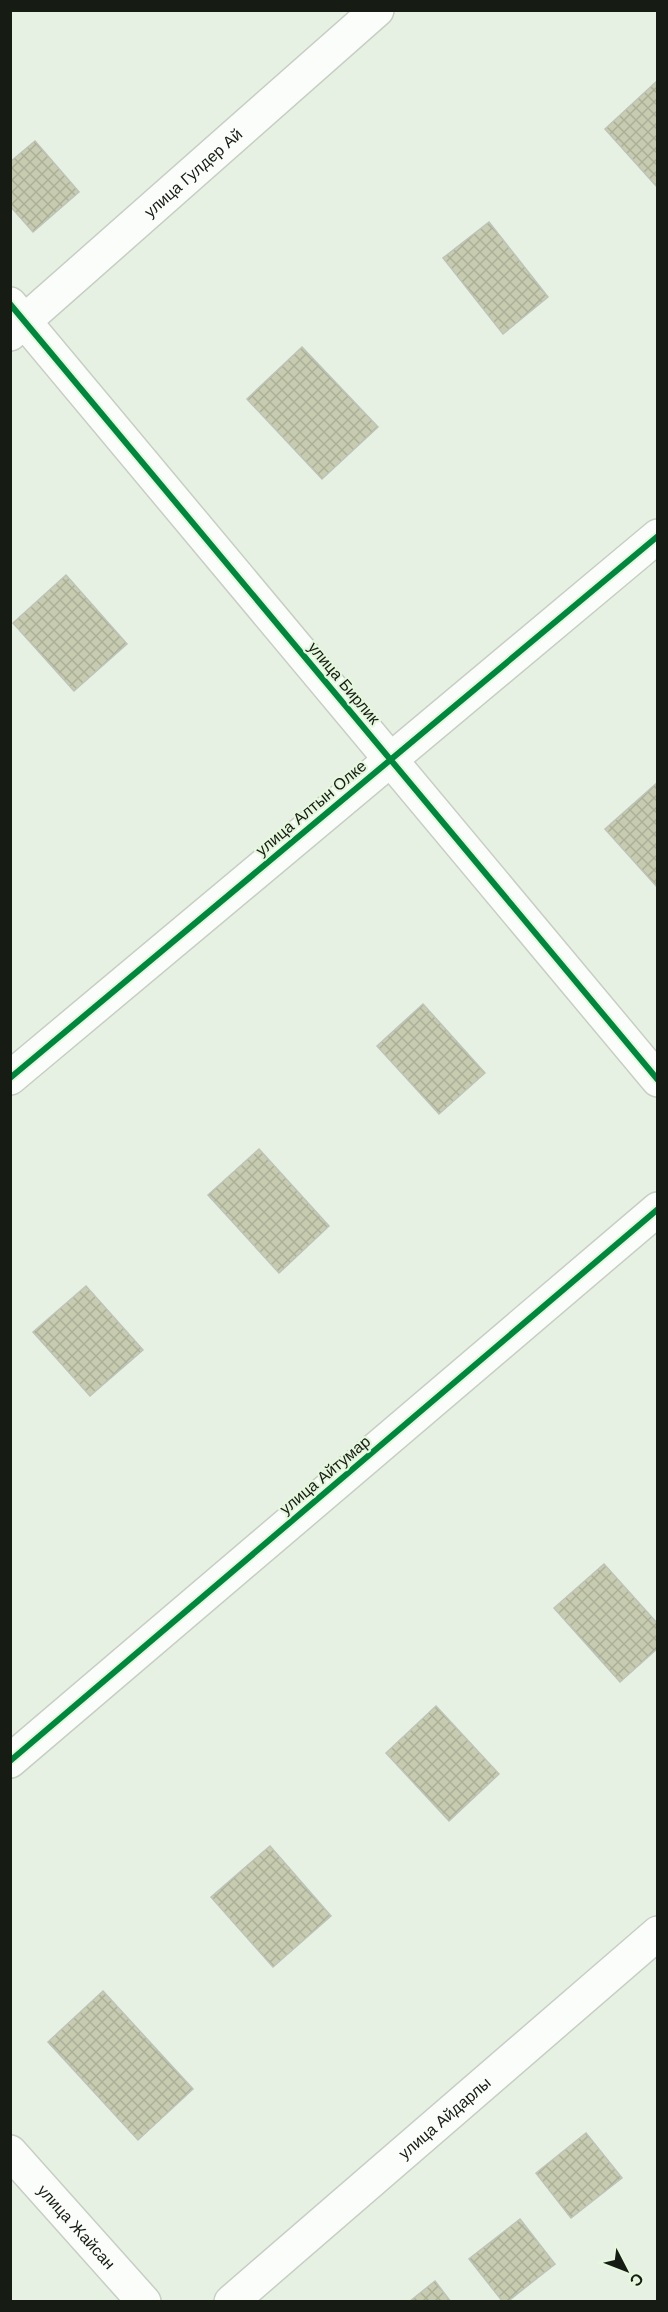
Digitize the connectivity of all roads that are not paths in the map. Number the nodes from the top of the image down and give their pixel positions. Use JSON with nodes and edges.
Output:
{"nodes":[{"id":1,"x":377,"y":10,"type":"edge"},
{"id":2,"x":15,"y":320,"type":"edge"},
{"id":3,"x":657,"y":536,"type":"edge"},
{"id":4,"x":390,"y":759,"type":"junction"},
{"id":5,"x":10,"y":1078,"type":"edge"},
{"id":6,"x":657,"y":1080,"type":"edge"},
{"id":7,"x":657,"y":1209,"type":"edge"},
{"id":8,"x":10,"y":1761,"type":"edge"},
{"id":9,"x":657,"y":1933,"type":"edge"},
{"id":10,"x":10,"y":2152,"type":"edge"},
{"id":11,"x":144,"y":2301,"type":"edge"},
{"id":12,"x":231,"y":2301,"type":"edge"}],
"edges":[{"from":1,"to":2,"type":"street","name":"улица Гулдер Ай"},
{"from":2,"to":4,"type":"street","name":"улица Бирлик"},
{"from":3,"to":4,"type":"street","name":"улица Алтын Олке"},
{"from":4,"to":5,"type":"street","name":"улица Алтын Олке"},
{"from":4,"to":6,"type":"street","name":"улица Бирлик"},
{"from":7,"to":8,"type":"street","name":"улица Айтумар"},
{"from":9,"to":12,"type":"street","name":"улица Айдарлы"},
{"from":10,"to":11,"type":"street","name":"улица Жайсан"}]}
